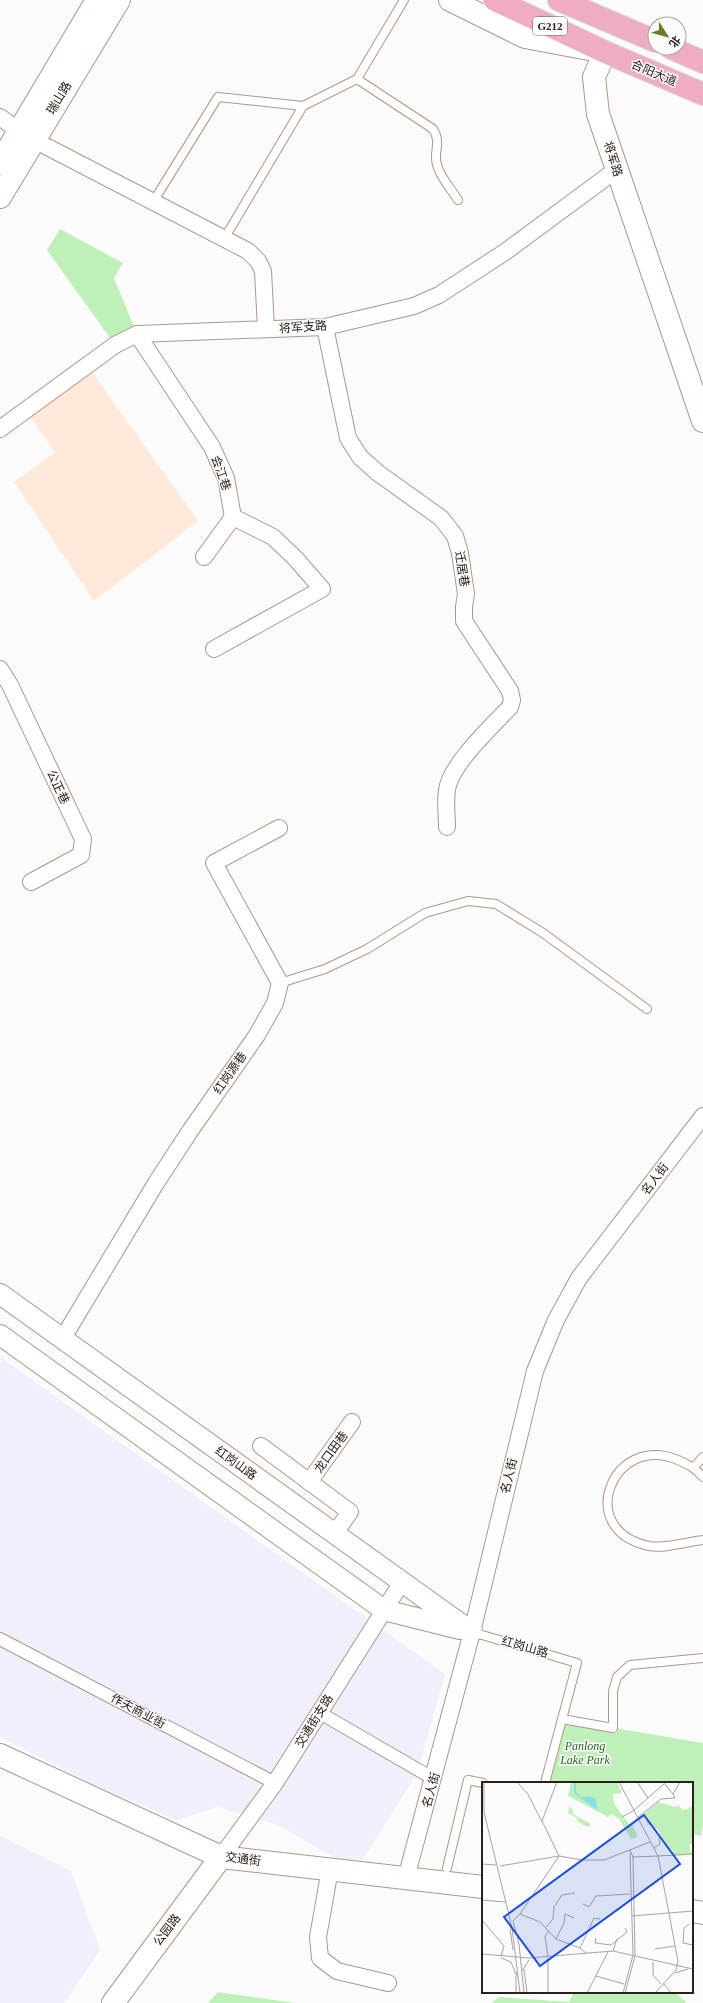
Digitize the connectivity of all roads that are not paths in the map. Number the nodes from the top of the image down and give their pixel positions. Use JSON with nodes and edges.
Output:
{"nodes":[{"id":1,"x":97,"y":0,"type":"edge"},
{"id":2,"x":119,"y":0,"type":"edge"},
{"id":3,"x":404,"y":0,"type":"edge"},
{"id":4,"x":450,"y":0,"type":"edge"},
{"id":5,"x":495,"y":0,"type":"edge"},
{"id":6,"x":559,"y":0,"type":"edge"},
{"id":7,"x":584,"y":0,"type":"edge"},
{"id":8,"x":619,"y":26,"type":"junction"},
{"id":9,"x":647,"y":38,"type":"edge"},
{"id":10,"x":605,"y":52,"type":"junction"},
{"id":11,"x":687,"y":55,"type":"edge"},
{"id":12,"x":703,"y":62,"type":"edge"},
{"id":13,"x":357,"y":79,"type":"junction"},
{"id":14,"x":703,"y":94,"type":"edge"},
{"id":15,"x":302,"y":106,"type":"junction"},
{"id":16,"x":0,"y":117,"type":"edge"},
{"id":17,"x":26,"y":135,"type":"junction"},
{"id":18,"x":0,"y":163,"type":"edge"},
{"id":19,"x":616,"y":170,"type":"junction"},
{"id":20,"x":0,"y":197,"type":"edge"},
{"id":21,"x":458,"y":200,"type":"dead end"},
{"id":22,"x":153,"y":202,"type":"junction"},
{"id":23,"x":224,"y":238,"type":"junction"},
{"id":24,"x":325,"y":327,"type":"junction"},
{"id":25,"x":266,"y":329,"type":"junction"},
{"id":26,"x":137,"y":334,"type":"junction"},
{"id":27,"x":703,"y":421,"type":"edge"},
{"id":28,"x":0,"y":429,"type":"edge"},
{"id":29,"x":233,"y":518,"type":"junction"},
{"id":30,"x":204,"y":557,"type":"dead end"},
{"id":31,"x":214,"y":649,"type":"dead end"},
{"id":32,"x":0,"y":669,"type":"edge"},
{"id":33,"x":447,"y":827,"type":"dead end"},
{"id":34,"x":279,"y":828,"type":"dead end"},
{"id":35,"x":31,"y":882,"type":"dead end"},
{"id":36,"x":280,"y":983,"type":"junction"},
{"id":37,"x":647,"y":1009,"type":"dead end"},
{"id":38,"x":703,"y":1116,"type":"edge"},
{"id":39,"x":0,"y":1294,"type":"edge"},
{"id":40,"x":0,"y":1335,"type":"edge"},
{"id":41,"x":63,"y":1338,"type":"junction"},
{"id":42,"x":352,"y":1422,"type":"dead end"},
{"id":43,"x":261,"y":1446,"type":"dead end"},
{"id":44,"x":703,"y":1457,"type":"edge"},
{"id":45,"x":694,"y":1467,"type":"junction"},
{"id":46,"x":703,"y":1476,"type":"edge"},
{"id":47,"x":309,"y":1482,"type":"junction"},
{"id":48,"x":334,"y":1534,"type":"junction"},
{"id":49,"x":703,"y":1540,"type":"edge"},
{"id":50,"x":402,"y":1582,"type":"junction"},
{"id":51,"x":384,"y":1610,"type":"junction"},
{"id":52,"x":472,"y":1632,"type":"junction"},
{"id":53,"x":0,"y":1639,"type":"edge"},
{"id":54,"x":703,"y":1658,"type":"edge"},
{"id":55,"x":320,"y":1713,"type":"junction"},
{"id":56,"x":562,"y":1719,"type":"junction"},
{"id":57,"x":0,"y":1755,"type":"edge"},
{"id":58,"x":434,"y":1779,"type":"junction"},
{"id":59,"x":545,"y":1782,"type":"edge"},
{"id":60,"x":275,"y":1783,"type":"junction"},
{"id":61,"x":482,"y":1783,"type":"edge"},
{"id":62,"x":221,"y":1857,"type":"junction"},
{"id":63,"x":447,"y":1868,"type":"dead end"},
{"id":64,"x":330,"y":1869,"type":"junction"},
{"id":65,"x":406,"y":1878,"type":"junction"},
{"id":66,"x":482,"y":1887,"type":"edge"},
{"id":67,"x":693,"y":1911,"type":"edge"},
{"id":68,"x":703,"y":1913,"type":"edge"},
{"id":69,"x":388,"y":1983,"type":"dead end"},
{"id":70,"x":113,"y":2003,"type":"edge"}],
"edges":[{"from":1,"to":17,"type":"main road","name":"瑞山路"},
{"from":2,"to":17,"type":"main road","name":"瑞山路"},
{"from":3,"to":13,"type":"lane"},
{"from":4,"to":10,"type":"main road"},
{"from":5,"to":10,"type":"highway","number":"G212"},
{"from":6,"to":8,"type":"highway","number":"G212"},
{"from":7,"to":8,"type":"main road"},
{"from":8,"to":9,"type":"highway","number":"G212"},
{"from":10,"to":14,"type":"highway","name":"合阳大道","number":"G212"},
{"from":10,"to":19,"type":"main road","name":"将军路"},
{"from":11,"to":12,"type":"highway"},
{"from":13,"to":15,"type":"lane"},
{"from":13,"to":21,"type":"lane"},
{"from":15,"to":22,"type":"lane"},
{"from":15,"to":23,"type":"lane"},
{"from":16,"to":17,"type":"street"},
{"from":17,"to":18,"type":"main road","name":"瑞山路"},
{"from":17,"to":20,"type":"main road","name":"瑞山路"},
{"from":17,"to":22,"type":"street"},
{"from":19,"to":24,"type":"street","name":"将军支路"},
{"from":19,"to":27,"type":"main road","name":"将军路"},
{"from":22,"to":23,"type":"street"},
{"from":23,"to":25,"type":"street"},
{"from":24,"to":25,"type":"street","name":"将军支路"},
{"from":24,"to":33,"type":"street","name":"迁居巷"},
{"from":25,"to":26,"type":"street","name":"将军支路"},
{"from":26,"to":28,"type":"street","name":"将军支路"},
{"from":26,"to":29,"type":"street","name":"会江巷"},
{"from":29,"to":30,"type":"street"},
{"from":29,"to":31,"type":"street"},
{"from":32,"to":35,"type":"street","name":"公正巷"},
{"from":34,"to":36,"type":"street"},
{"from":36,"to":37,"type":"lane"},
{"from":36,"to":41,"type":"street","name":"红岗源巷"},
{"from":38,"to":52,"type":"street","name":"名人街"},
{"from":39,"to":41,"type":"street","name":"红岗山路"},
{"from":40,"to":51,"type":"street","name":"红岗山路"},
{"from":41,"to":48,"type":"street","name":"红岗山路"},
{"from":42,"to":47,"type":"street","name":"龙口田巷"},
{"from":43,"to":47,"type":"street","name":"龙口田巷"},
{"from":44,"to":45,"type":"lane"},
{"from":45,"to":46,"type":"lane"},
{"from":45,"to":49,"type":"lane"},
{"from":47,"to":48,"type":"street","name":"龙口田巷"},
{"from":48,"to":50,"type":"street","name":"红岗山路"},
{"from":50,"to":51,"type":"street","name":"交通街支路"},
{"from":50,"to":52,"type":"street","name":"红岗山路"},
{"from":51,"to":52,"type":"street","name":"红岗山路"},
{"from":51,"to":55,"type":"street","name":"交通街支路"},
{"from":52,"to":56,"type":"lane","name":"红岗山路"},
{"from":52,"to":58,"type":"street","name":"名人街"},
{"from":53,"to":60,"type":"street","name":"作夫商业街"},
{"from":54,"to":56,"type":"lane"},
{"from":55,"to":58,"type":"street"},
{"from":55,"to":60,"type":"street","name":"交通街支路"},
{"from":56,"to":59,"type":"lane"},
{"from":57,"to":62,"type":"main road","name":"交通街"},
{"from":58,"to":65,"type":"street","name":"名人街"},
{"from":60,"to":62,"type":"street","name":"交通街支路"},
{"from":61,"to":63,"type":"lane"},
{"from":62,"to":64,"type":"main road","name":"交通街"},
{"from":62,"to":70,"type":"main road","name":"公园路"},
{"from":64,"to":65,"type":"main road","name":"交通街"},
{"from":64,"to":69,"type":"street"},
{"from":65,"to":66,"type":"main road","name":"交通街"},
{"from":67,"to":68,"type":"main road"}]}
